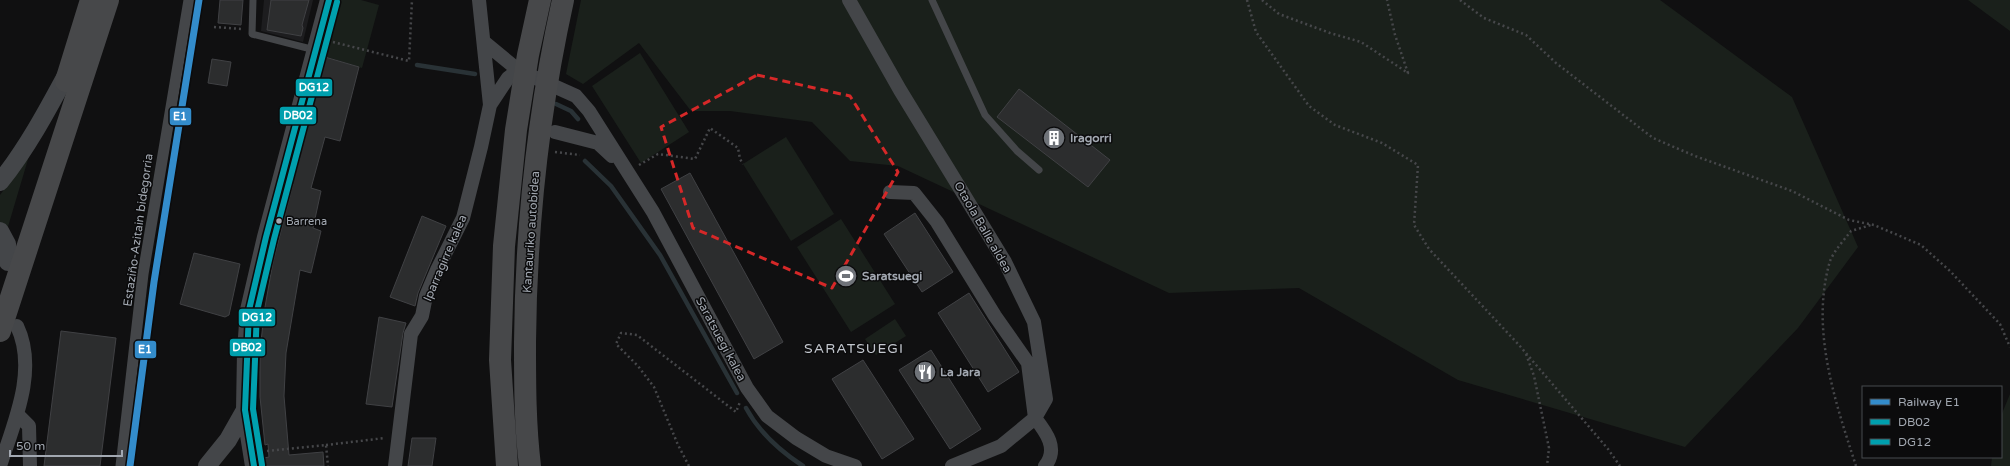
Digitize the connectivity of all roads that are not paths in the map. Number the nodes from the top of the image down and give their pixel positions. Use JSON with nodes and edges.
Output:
{"nodes":[{"id":1,"x":91,"y":0,"type":"edge"},
{"id":2,"x":108,"y":0,"type":"edge"},
{"id":3,"x":189,"y":0,"type":"edge"},
{"id":4,"x":253,"y":0,"type":"edge"},
{"id":5,"x":329,"y":0,"type":"edge"},
{"id":6,"x":479,"y":0,"type":"edge"},
{"id":7,"x":849,"y":0,"type":"edge"},
{"id":8,"x":932,"y":0,"type":"edge"},
{"id":9,"x":539,"y":6,"type":"edge"},
{"id":10,"x":562,"y":7,"type":"edge"},
{"id":11,"x":484,"y":42,"type":"junction"},
{"id":12,"x":321,"y":45,"type":"junction"},
{"id":13,"x":70,"y":68,"type":"junction"},
{"id":14,"x":518,"y":70,"type":"junction"},
{"id":15,"x":490,"y":105,"type":"junction"},
{"id":16,"x":555,"y":132,"type":"dead end"},
{"id":17,"x":1039,"y":170,"type":"dead end"},
{"id":18,"x":628,"y":172,"type":"junction"},
{"id":19,"x":0,"y":182,"type":"edge"},
{"id":20,"x":890,"y":192,"type":"dead end"},
{"id":21,"x":0,"y":231,"type":"edge"},
{"id":22,"x":8,"y":262,"type":"junction"},
{"id":23,"x":0,"y":288,"type":"edge"},
{"id":24,"x":9,"y":329,"type":"edge"},
{"id":25,"x":245,"y":410,"type":"junction"},
{"id":26,"x":17,"y":414,"type":"junction"},
{"id":27,"x":1035,"y":418,"type":"junction"},
{"id":28,"x":0,"y":466,"type":"edge"},
{"id":29,"x":30,"y":466,"type":"edge"},
{"id":30,"x":122,"y":466,"type":"edge"},
{"id":31,"x":207,"y":466,"type":"edge"},
{"id":32,"x":254,"y":466,"type":"edge"},
{"id":33,"x":395,"y":466,"type":"edge"},
{"id":34,"x":507,"y":466,"type":"edge"},
{"id":35,"x":530,"y":466,"type":"edge"},
{"id":36,"x":855,"y":466,"type":"edge"},
{"id":37,"x":952,"y":466,"type":"edge"},
{"id":38,"x":1045,"y":466,"type":"edge"}],
"edges":[{"from":1,"to":13,"type":"highway"},
{"from":2,"to":24,"type":"highway"},
{"from":3,"to":30,"type":"street","name":"Estaziño-Azitain bidegorria"},
{"from":4,"to":12,"type":"lane"},
{"from":5,"to":12,"type":"street"},
{"from":6,"to":11,"type":"street","name":"Iparragirre kalea"},
{"from":7,"to":27,"type":"street","name":"Otaola Balle aldea"},
{"from":8,"to":17,"type":"lane"},
{"from":9,"to":34,"type":"highway","name":"Kantauriko autobidea"},
{"from":10,"to":35,"type":"highway","name":"Kantauriko autobidea"},
{"from":11,"to":14,"type":"street","name":"Saratsuegi kalea"},
{"from":11,"to":15,"type":"street","name":"Iparragirre kalea"},
{"from":12,"to":25,"type":"street"},
{"from":13,"to":19,"type":"street"},
{"from":13,"to":22,"type":"highway"},
{"from":14,"to":15,"type":"street"},
{"from":14,"to":18,"type":"street","name":"Saratsuegi kalea"},
{"from":15,"to":33,"type":"street","name":"Iparragirre kalea"},
{"from":16,"to":18,"type":"street","name":"Saratsuegi kalea"},
{"from":18,"to":36,"type":"street","name":"Saratsuegi kalea"},
{"from":20,"to":27,"type":"street"},
{"from":21,"to":22,"type":"street"},
{"from":22,"to":23,"type":"highway"},
{"from":24,"to":26,"type":"street"},
{"from":25,"to":31,"type":"street"},
{"from":25,"to":32,"type":"street"},
{"from":26,"to":28,"type":"street"},
{"from":26,"to":29,"type":"street"},
{"from":27,"to":37,"type":"street"},
{"from":27,"to":38,"type":"street"}]}
